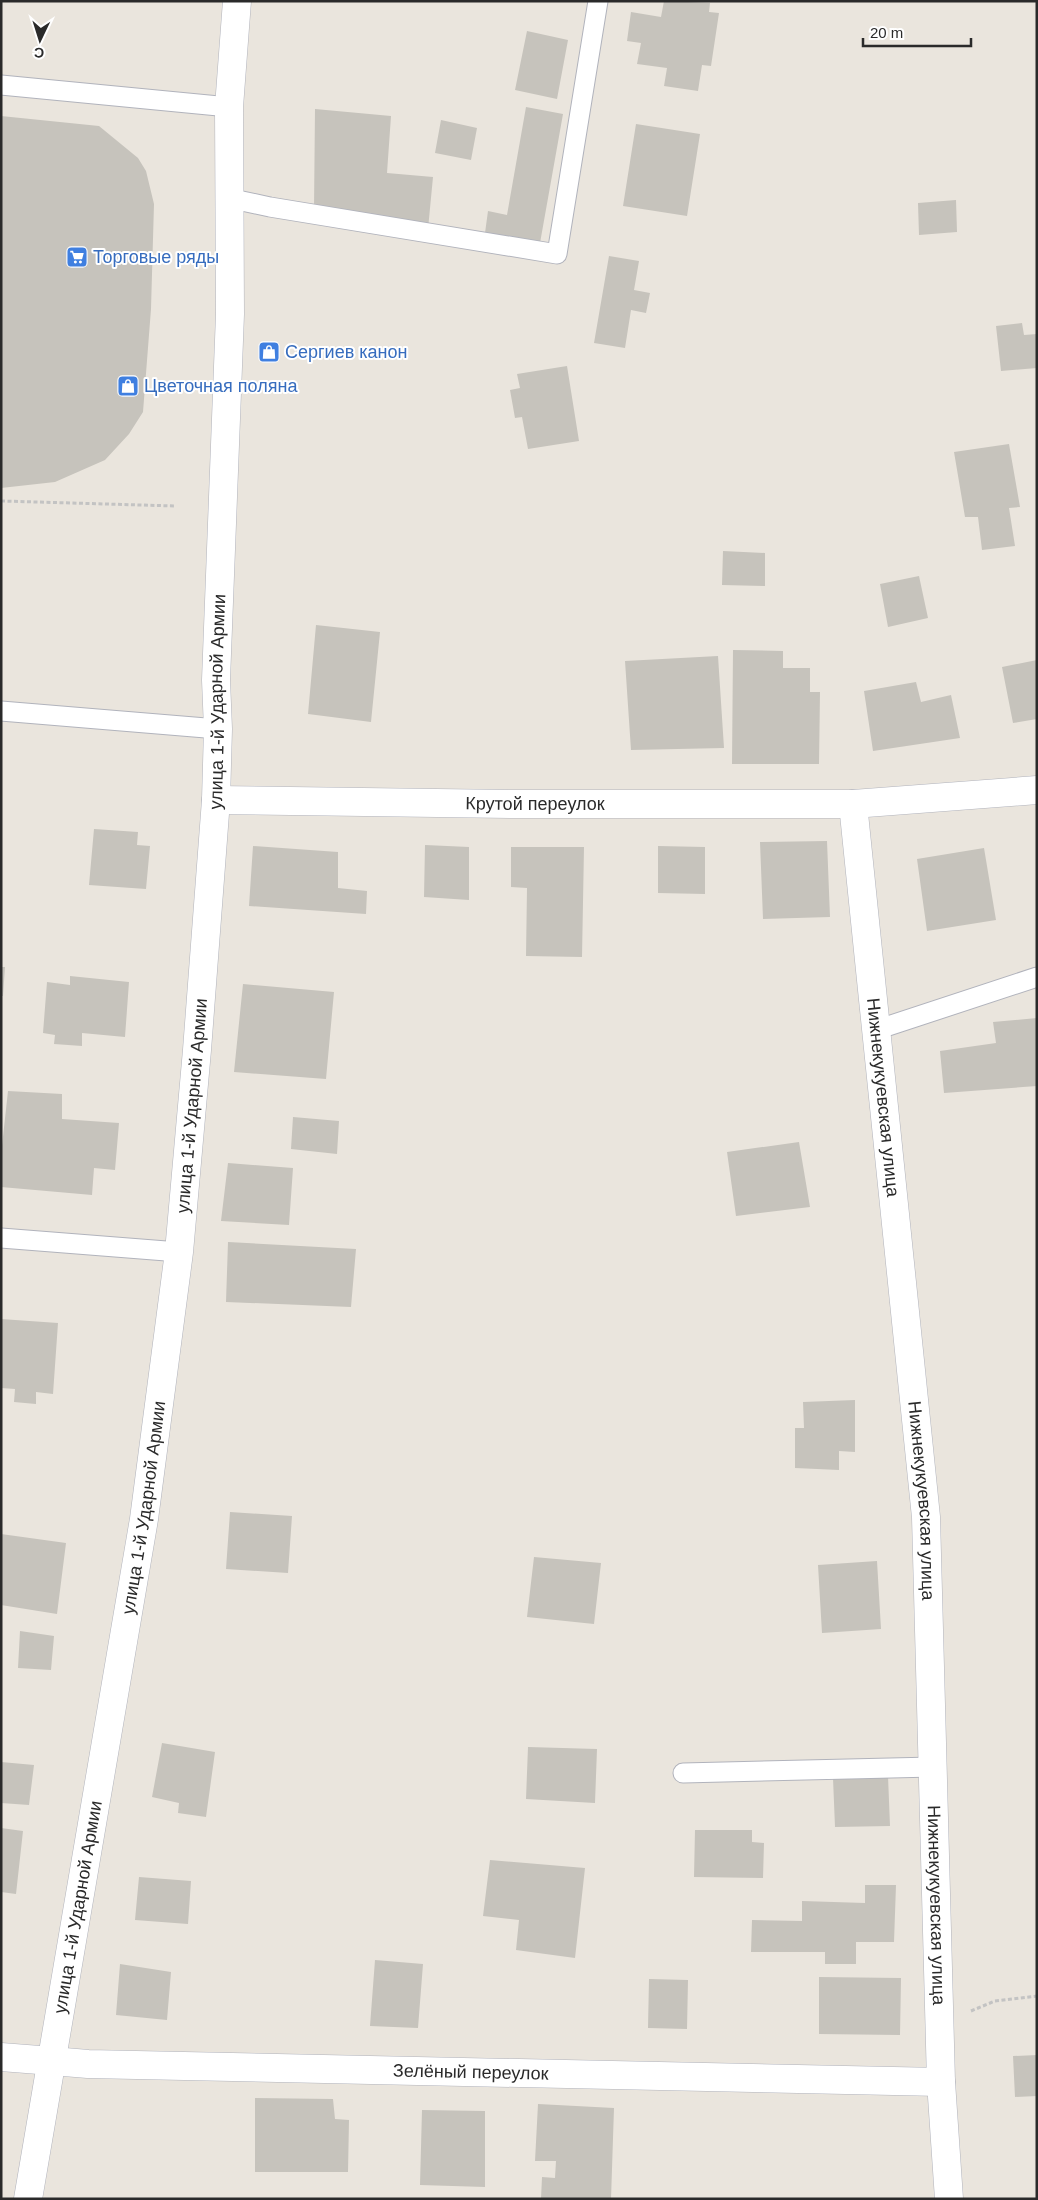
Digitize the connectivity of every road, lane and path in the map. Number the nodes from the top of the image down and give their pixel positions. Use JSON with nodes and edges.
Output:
{"nodes":[{"id":1,"x":237,"y":1,"type":"edge"},
{"id":2,"x":598,"y":1,"type":"edge"},
{"id":3,"x":1,"y":85,"type":"edge"},
{"id":4,"x":230,"y":107,"type":"junction"},
{"id":5,"x":228,"y":198,"type":"junction"},
{"id":6,"x":1,"y":501,"type":"edge"},
{"id":7,"x":176,"y":506,"type":"dead end"},
{"id":8,"x":1,"y":711,"type":"edge"},
{"id":9,"x":218,"y":729,"type":"junction"},
{"id":10,"x":1037,"y":790,"type":"edge"},
{"id":11,"x":216,"y":800,"type":"junction"},
{"id":12,"x":853,"y":804,"type":"junction"},
{"id":13,"x":1037,"y":977,"type":"edge"},
{"id":14,"x":876,"y":1030,"type":"junction"},
{"id":15,"x":1,"y":1238,"type":"edge"},
{"id":16,"x":179,"y":1252,"type":"junction"},
{"id":17,"x":933,"y":1767,"type":"junction"},
{"id":18,"x":683,"y":1773,"type":"dead end"},
{"id":19,"x":1037,"y":1996,"type":"edge"},
{"id":20,"x":994,"y":2001,"type":"dead end"},
{"id":21,"x":1,"y":2057,"type":"edge"},
{"id":22,"x":52,"y":2061,"type":"junction"},
{"id":23,"x":941,"y":2082,"type":"junction"},
{"id":24,"x":28,"y":2199,"type":"edge"},
{"id":25,"x":949,"y":2199,"type":"edge"}],
"edges":[{"from":1,"to":4,"type":"street","name":"улица 1-й Ударной Армии"},
{"from":2,"to":5,"type":"lane"},
{"from":3,"to":4,"type":"lane"},
{"from":4,"to":5,"type":"street","name":"улица 1-й Ударной Армии"},
{"from":5,"to":9,"type":"street","name":"улица 1-й Ударной Армии"},
{"from":6,"to":7,"type":"path"},
{"from":8,"to":9,"type":"lane"},
{"from":9,"to":11,"type":"street","name":"улица 1-й Ударной Армии"},
{"from":10,"to":12,"type":"street","name":"Крутой переулок"},
{"from":11,"to":12,"type":"street","name":"Крутой переулок"},
{"from":11,"to":16,"type":"street","name":"улица 1-й Ударной Армии"},
{"from":12,"to":14,"type":"street","name":"Нижнекукуевская улица"},
{"from":13,"to":14,"type":"lane"},
{"from":14,"to":17,"type":"street","name":"Нижнекукуевская улица"},
{"from":15,"to":16,"type":"lane"},
{"from":16,"to":22,"type":"street","name":"улица 1-й Ударной Армии"},
{"from":17,"to":18,"type":"lane"},
{"from":17,"to":23,"type":"street","name":"Нижнекукуевская улица"},
{"from":19,"to":20,"type":"path"},
{"from":21,"to":22,"type":"street","name":"Зелёный переулок"},
{"from":22,"to":23,"type":"street","name":"Зелёный переулок"},
{"from":22,"to":24,"type":"street","name":"улица 1-й Ударной Армии"},
{"from":23,"to":25,"type":"street","name":"Нижнекукуевская улица"}]}
